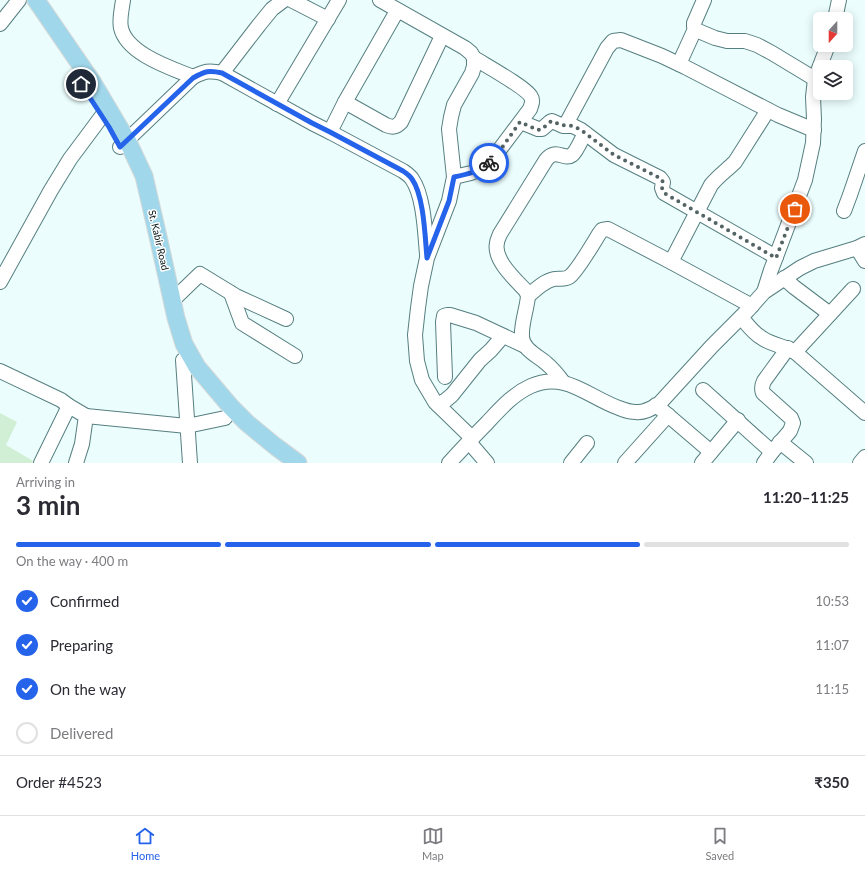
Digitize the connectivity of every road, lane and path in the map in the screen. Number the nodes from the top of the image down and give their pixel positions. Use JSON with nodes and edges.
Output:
{"nodes":[{"id":1,"x":19,"y":0,"type":"edge"},
{"id":2,"x":26,"y":0,"type":"edge"},
{"id":3,"x":36,"y":0,"type":"edge"},
{"id":4,"x":123,"y":0,"type":"edge"},
{"id":5,"x":284,"y":0,"type":"edge"},
{"id":6,"x":291,"y":0,"type":"edge"},
{"id":7,"x":339,"y":0,"type":"edge"},
{"id":8,"x":380,"y":0,"type":"edge"},
{"id":9,"x":704,"y":0,"type":"edge"},
{"id":10,"x":839,"y":0,"type":"edge"},
{"id":11,"x":397,"y":11,"type":"junction"},
{"id":12,"x":836,"y":12,"type":"edge"},
{"id":13,"x":328,"y":19,"type":"junction"},
{"id":14,"x":0,"y":24,"type":"edge"},
{"id":15,"x":695,"y":29,"type":"junction"},
{"id":16,"x":442,"y":36,"type":"junction"},
{"id":17,"x":474,"y":58,"type":"junction"},
{"id":18,"x":679,"y":64,"type":"junction"},
{"id":19,"x":222,"y":73,"type":"junction"},
{"id":20,"x":193,"y":78,"type":"junction"},
{"id":21,"x":813,"y":78,"type":"edge"},
{"id":22,"x":813,"y":100,"type":"edge"},
{"id":23,"x":345,"y":102,"type":"junction"},
{"id":24,"x":277,"y":104,"type":"junction"},
{"id":25,"x":768,"y":110,"type":"junction"},
{"id":26,"x":102,"y":116,"type":"junction"},
{"id":27,"x":520,"y":122,"type":"junction"},
{"id":28,"x":565,"y":126,"type":"junction"},
{"id":29,"x":814,"y":130,"type":"junction"},
{"id":30,"x":330,"y":132,"type":"junction"},
{"id":31,"x":585,"y":133,"type":"junction"},
{"id":32,"x":124,"y":144,"type":"junction"},
{"id":33,"x":865,"y":151,"type":"edge"},
{"id":34,"x":454,"y":177,"type":"junction"},
{"id":35,"x":844,"y":211,"type":"dead end"},
{"id":36,"x":696,"y":212,"type":"junction"},
{"id":37,"x":861,"y":246,"type":"edge"},
{"id":38,"x":427,"y":258,"type":"junction"},
{"id":39,"x":776,"y":258,"type":"junction"},
{"id":40,"x":865,"y":261,"type":"edge"},
{"id":41,"x":671,"y":262,"type":"junction"},
{"id":42,"x":784,"y":278,"type":"junction"},
{"id":43,"x":0,"y":282,"type":"edge"},
{"id":44,"x":853,"y":289,"type":"dead end"},
{"id":45,"x":231,"y":292,"type":"junction"},
{"id":46,"x":764,"y":292,"type":"junction"},
{"id":47,"x":528,"y":296,"type":"junction"},
{"id":48,"x":172,"y":301,"type":"junction"},
{"id":49,"x":752,"y":306,"type":"junction"},
{"id":50,"x":830,"y":314,"type":"junction"},
{"id":51,"x":741,"y":317,"type":"junction"},
{"id":52,"x":286,"y":319,"type":"dead end"},
{"id":53,"x":503,"y":336,"type":"junction"},
{"id":54,"x":525,"y":346,"type":"junction"},
{"id":55,"x":792,"y":350,"type":"junction"},
{"id":56,"x":295,"y":356,"type":"dead end"},
{"id":57,"x":183,"y":360,"type":"junction"},
{"id":58,"x":0,"y":371,"type":"edge"},
{"id":59,"x":446,"y":377,"type":"dead end"},
{"id":60,"x":563,"y":382,"type":"junction"},
{"id":61,"x":703,"y":390,"type":"dead end"},
{"id":62,"x":438,"y":405,"type":"junction"},
{"id":63,"x":656,"y":405,"type":"junction"},
{"id":64,"x":69,"y":406,"type":"junction"},
{"id":65,"x":865,"y":413,"type":"edge"},
{"id":66,"x":668,"y":415,"type":"junction"},
{"id":67,"x":86,"y":416,"type":"junction"},
{"id":68,"x":225,"y":418,"type":"junction"},
{"id":69,"x":738,"y":420,"type":"junction"},
{"id":70,"x":187,"y":426,"type":"junction"},
{"id":71,"x":470,"y":440,"type":"junction"},
{"id":72,"x":587,"y":444,"type":"dead end"},
{"id":73,"x":711,"y":452,"type":"junction"},
{"id":74,"x":772,"y":452,"type":"edge"},
{"id":75,"x":865,"y":457,"type":"edge"},
{"id":76,"x":41,"y":463,"type":"edge"},
{"id":77,"x":76,"y":463,"type":"edge"},
{"id":78,"x":190,"y":463,"type":"edge"},
{"id":79,"x":281,"y":463,"type":"edge"},
{"id":80,"x":298,"y":463,"type":"edge"},
{"id":81,"x":449,"y":463,"type":"edge"},
{"id":82,"x":487,"y":463,"type":"edge"},
{"id":83,"x":571,"y":463,"type":"edge"},
{"id":84,"x":625,"y":463,"type":"edge"},
{"id":85,"x":702,"y":463,"type":"edge"},
{"id":86,"x":806,"y":463,"type":"edge"},
{"id":87,"x":860,"y":463,"type":"edge"}],
"edges":[{"from":1,"to":14,"type":"street"},
{"from":2,"to":26,"type":"main road","name":"St. Kabir Road"},
{"from":3,"to":32,"type":"main road","name":"St. Kabir Road"},
{"from":4,"to":20,"type":"street"},
{"from":5,"to":19,"type":"street"},
{"from":6,"to":13,"type":"street"},
{"from":7,"to":13,"type":"street"},
{"from":8,"to":11,"type":"street"},
{"from":9,"to":15,"type":"street"},
{"from":10,"to":12,"type":"street"},
{"from":11,"to":16,"type":"street"},
{"from":11,"to":23,"type":"street"},
{"from":13,"to":24,"type":"street"},
{"from":15,"to":18,"type":"street"},
{"from":15,"to":21,"type":"street"},
{"from":16,"to":17,"type":"street"},
{"from":16,"to":23,"type":"street"},
{"from":17,"to":27,"type":"street"},
{"from":17,"to":34,"type":"street"},
{"from":18,"to":25,"type":"street"},
{"from":18,"to":28,"type":"street"},
{"from":19,"to":20,"type":"street"},
{"from":19,"to":24,"type":"street"},
{"from":20,"to":32,"type":"street"},
{"from":22,"to":29,"type":"street"},
{"from":23,"to":30,"type":"street"},
{"from":24,"to":30,"type":"street"},
{"from":25,"to":29,"type":"street"},
{"from":25,"to":36,"type":"street"},
{"from":26,"to":32,"type":"main road","name":"St. Kabir Road"},
{"from":26,"to":43,"type":"street"},
{"from":27,"to":28,"type":"street"},
{"from":27,"to":34,"type":"street"},
{"from":28,"to":31,"type":"street"},
{"from":29,"to":39,"type":"street"},
{"from":30,"to":38,"type":"street"},
{"from":31,"to":36,"type":"street"},
{"from":31,"to":47,"type":"street"},
{"from":32,"to":48,"type":"main road","name":"St. Kabir Road"},
{"from":32,"to":57,"type":"main road","name":"St. Kabir Road"},
{"from":33,"to":35,"type":"street"},
{"from":34,"to":38,"type":"street"},
{"from":36,"to":39,"type":"street"},
{"from":36,"to":41,"type":"street"},
{"from":37,"to":40,"type":"street"},
{"from":37,"to":42,"type":"street"},
{"from":38,"to":62,"type":"street"},
{"from":39,"to":46,"type":"street"},
{"from":41,"to":47,"type":"street"},
{"from":41,"to":49,"type":"street"},
{"from":42,"to":46,"type":"street"},
{"from":42,"to":50,"type":"street"},
{"from":44,"to":50,"type":"street"},
{"from":45,"to":48,"type":"street"},
{"from":45,"to":52,"type":"street"},
{"from":45,"to":56,"type":"street"},
{"from":46,"to":49,"type":"street"},
{"from":47,"to":54,"type":"street"},
{"from":48,"to":80,"type":"main road","name":"St. Kabir Road"},
{"from":49,"to":51,"type":"street"},
{"from":50,"to":55,"type":"street"},
{"from":51,"to":55,"type":"street"},
{"from":51,"to":63,"type":"street"},
{"from":53,"to":54,"type":"street"},
{"from":53,"to":59,"type":"street"},
{"from":53,"to":62,"type":"street"},
{"from":54,"to":60,"type":"street"},
{"from":55,"to":65,"type":"street"},
{"from":55,"to":74,"type":"street"},
{"from":57,"to":68,"type":"main road","name":"St. Kabir Road"},
{"from":57,"to":70,"type":"street"},
{"from":58,"to":64,"type":"street"},
{"from":60,"to":63,"type":"street"},
{"from":60,"to":71,"type":"street"},
{"from":61,"to":69,"type":"street"},
{"from":62,"to":71,"type":"street"},
{"from":63,"to":66,"type":"street"},
{"from":64,"to":67,"type":"street"},
{"from":64,"to":76,"type":"street"},
{"from":66,"to":73,"type":"street"},
{"from":66,"to":84,"type":"street"},
{"from":67,"to":70,"type":"street"},
{"from":67,"to":77,"type":"street"},
{"from":68,"to":70,"type":"street"},
{"from":68,"to":79,"type":"main road","name":"St. Kabir Road"},
{"from":69,"to":73,"type":"street"},
{"from":69,"to":74,"type":"street"},
{"from":70,"to":78,"type":"street"},
{"from":71,"to":81,"type":"street"},
{"from":71,"to":82,"type":"street"},
{"from":72,"to":83,"type":"street"},
{"from":73,"to":85,"type":"street"},
{"from":74,"to":86,"type":"street"},
{"from":75,"to":87,"type":"street"}]}
